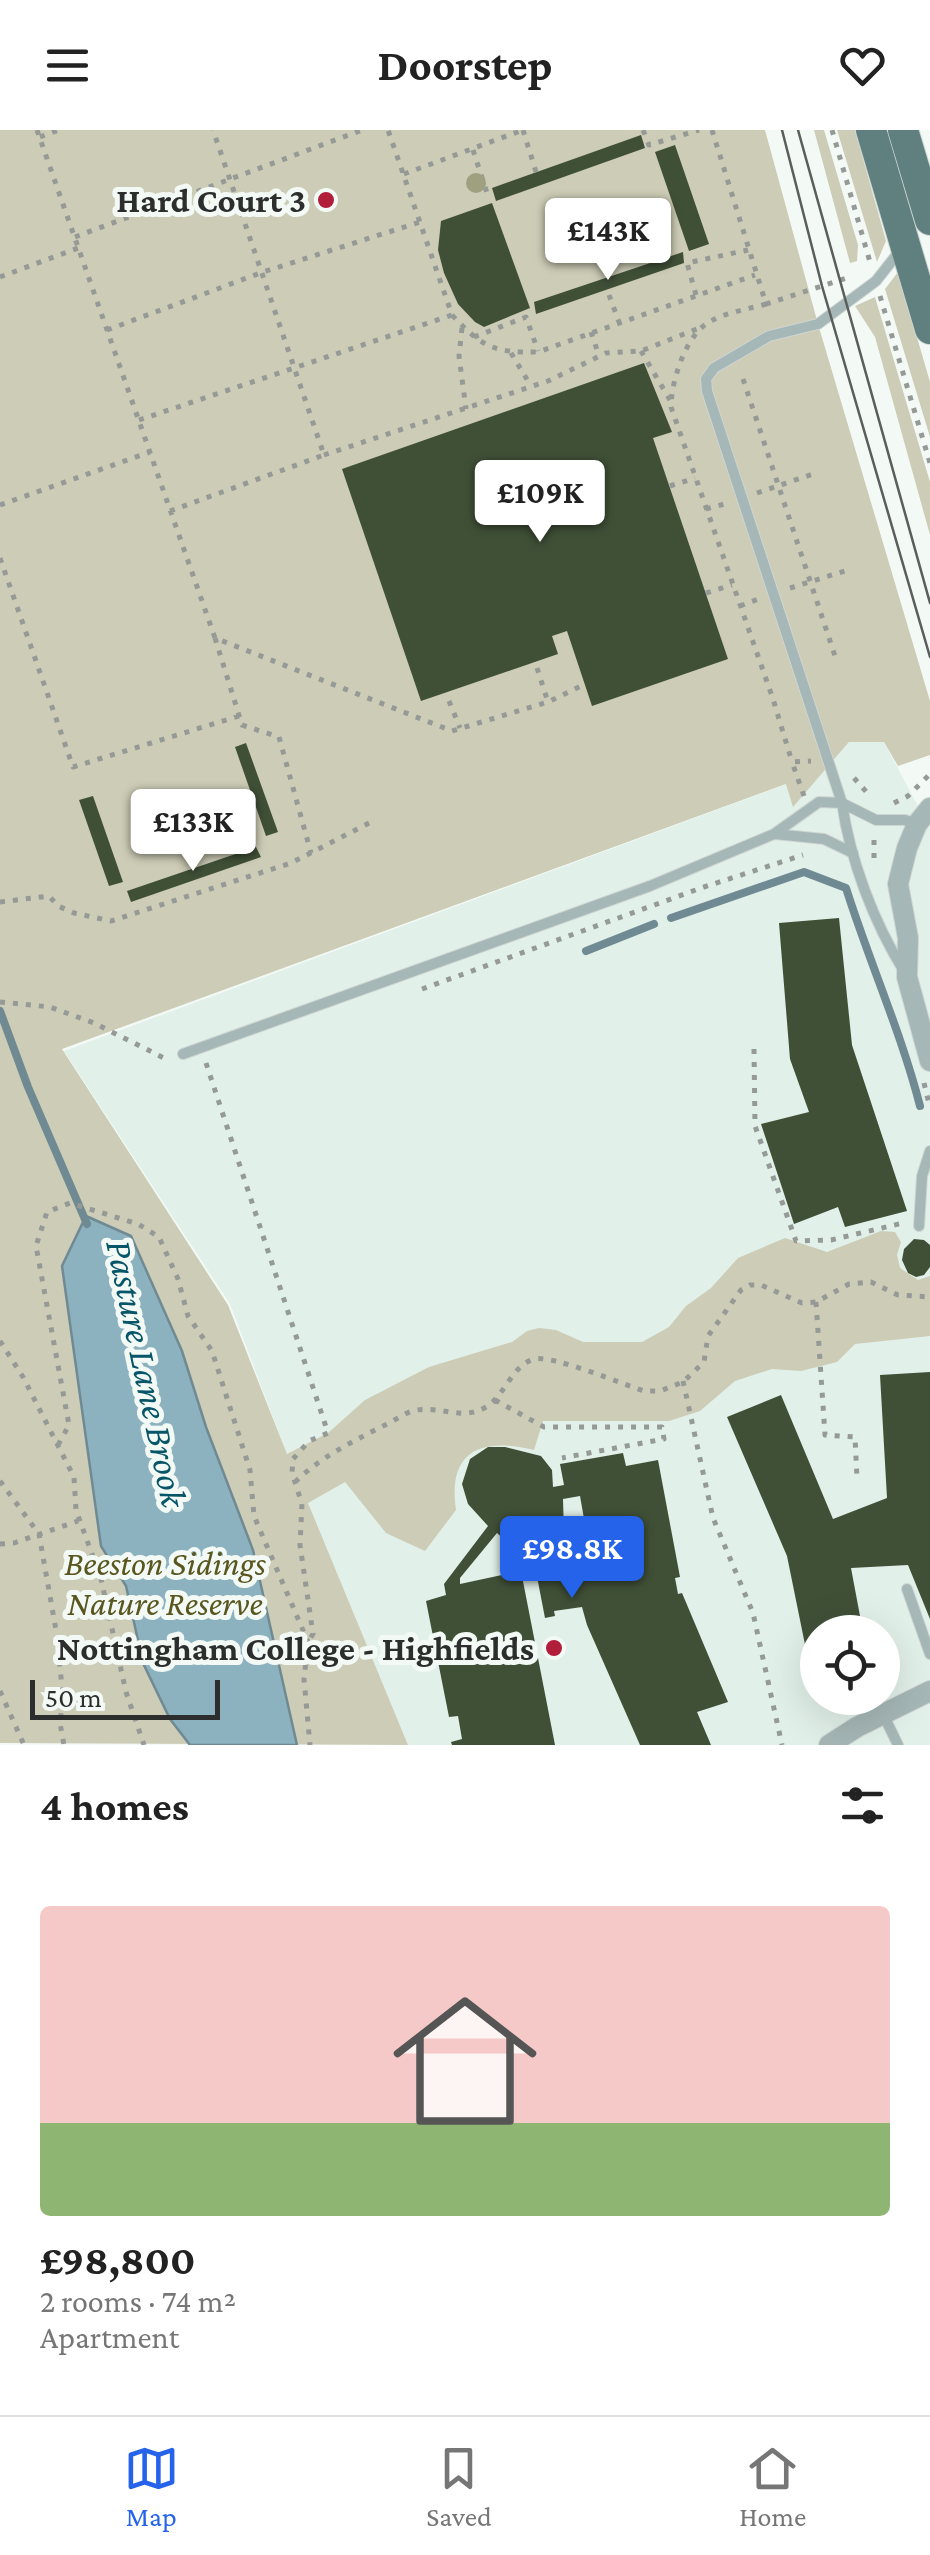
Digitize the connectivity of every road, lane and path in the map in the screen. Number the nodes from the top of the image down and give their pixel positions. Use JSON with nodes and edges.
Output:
{"nodes":[{"id":1,"x":59,"y":130,"type":"edge"},
{"id":2,"x":213,"y":130,"type":"edge"},
{"id":3,"x":362,"y":130,"type":"edge"},
{"id":4,"x":388,"y":130,"type":"edge"},
{"id":5,"x":523,"y":130,"type":"edge"},
{"id":6,"x":644,"y":130,"type":"edge"},
{"id":7,"x":699,"y":130,"type":"edge"},
{"id":8,"x":712,"y":130,"type":"edge"},
{"id":9,"x":871,"y":130,"type":"edge"},
{"id":10,"x":903,"y":130,"type":"edge"},
{"id":11,"x":38,"y":134,"type":"edge"},
{"id":12,"x":472,"y":149,"type":"junction"},
{"id":13,"x":536,"y":172,"type":"dead end"},
{"id":14,"x":404,"y":174,"type":"junction"},
{"id":15,"x":231,"y":179,"type":"junction"},
{"id":16,"x":489,"y":199,"type":"dead end"},
{"id":17,"x":930,"y":220,"type":"edge"},
{"id":18,"x":420,"y":222,"type":"junction"},
{"id":19,"x":75,"y":237,"type":"junction"},
{"id":20,"x":904,"y":244,"type":"junction"},
{"id":21,"x":78,"y":248,"type":"junction"},
{"id":22,"x":748,"y":250,"type":"junction"},
{"id":23,"x":870,"y":263,"type":"dead end"},
{"id":24,"x":861,"y":270,"type":"dead end"},
{"id":25,"x":262,"y":272,"type":"junction"},
{"id":26,"x":756,"y":274,"type":"junction"},
{"id":27,"x":851,"y":276,"type":"dead end"},
{"id":28,"x":0,"y":277,"type":"edge"},
{"id":29,"x":609,"y":295,"type":"dead end"},
{"id":30,"x":696,"y":295,"type":"junction"},
{"id":31,"x":766,"y":304,"type":"junction"},
{"id":32,"x":452,"y":315,"type":"junction"},
{"id":33,"x":620,"y":322,"type":"junction"},
{"id":34,"x":462,"y":326,"type":"junction"},
{"id":35,"x":702,"y":327,"type":"junction"},
{"id":36,"x":930,"y":328,"type":"edge"},
{"id":37,"x":107,"y":330,"type":"junction"},
{"id":38,"x":590,"y":332,"type":"junction"},
{"id":39,"x":474,"y":338,"type":"junction"},
{"id":40,"x":642,"y":350,"type":"junction"},
{"id":41,"x":510,"y":352,"type":"junction"},
{"id":42,"x":538,"y":352,"type":"junction"},
{"id":43,"x":599,"y":356,"type":"junction"},
{"id":44,"x":295,"y":368,"type":"junction"},
{"id":45,"x":743,"y":379,"type":"dead end"},
{"id":46,"x":531,"y":386,"type":"junction"},
{"id":47,"x":671,"y":402,"type":"junction"},
{"id":48,"x":466,"y":409,"type":"junction"},
{"id":49,"x":138,"y":420,"type":"junction"},
{"id":50,"x":150,"y":452,"type":"junction"},
{"id":51,"x":324,"y":456,"type":"junction"},
{"id":52,"x":816,"y":473,"type":"dead end"},
{"id":53,"x":696,"y":478,"type":"junction"},
{"id":54,"x":670,"y":486,"type":"dead end"},
{"id":55,"x":779,"y":486,"type":"junction"},
{"id":56,"x":742,"y":498,"type":"junction"},
{"id":57,"x":0,"y":505,"type":"edge"},
{"id":58,"x":706,"y":510,"type":"junction"},
{"id":59,"x":170,"y":511,"type":"junction"},
{"id":60,"x":0,"y":558,"type":"edge"},
{"id":61,"x":848,"y":570,"type":"dead end"},
{"id":62,"x":812,"y":580,"type":"junction"},
{"id":63,"x":733,"y":584,"type":"junction"},
{"id":64,"x":706,"y":593,"type":"dead end"},
{"id":65,"x":774,"y":593,"type":"junction"},
{"id":66,"x":740,"y":606,"type":"junction"},
{"id":67,"x":215,"y":638,"type":"junction"},
{"id":68,"x":837,"y":662,"type":"dead end"},
{"id":69,"x":537,"y":668,"type":"dead end"},
{"id":70,"x":585,"y":684,"type":"dead end"},
{"id":71,"x":449,"y":701,"type":"dead end"},
{"id":72,"x":548,"y":702,"type":"junction"},
{"id":73,"x":239,"y":716,"type":"junction"},
{"id":74,"x":460,"y":728,"type":"junction"},
{"id":75,"x":792,"y":762,"type":"dead end"},
{"id":76,"x":930,"y":774,"type":"edge"},
{"id":77,"x":879,"y":801,"type":"dead end"},
{"id":78,"x":842,"y":803,"type":"junction"},
{"id":79,"x":923,"y":816,"type":"edge"},
{"id":80,"x":370,"y":822,"type":"dead end"},
{"id":81,"x":774,"y":834,"type":"junction"},
{"id":82,"x":311,"y":852,"type":"junction"},
{"id":83,"x":853,"y":853,"type":"junction"},
{"id":84,"x":2,"y":901,"type":"edge"},
{"id":85,"x":907,"y":976,"type":"junction"},
{"id":86,"x":0,"y":1002,"type":"edge"},
{"id":87,"x":754,"y":1049,"type":"dead end"},
{"id":88,"x":183,"y":1054,"type":"dead end"},
{"id":89,"x":167,"y":1060,"type":"dead end"},
{"id":90,"x":930,"y":1061,"type":"edge"},
{"id":91,"x":206,"y":1063,"type":"dead end"},
{"id":92,"x":930,"y":1151,"type":"edge"},
{"id":93,"x":914,"y":1224,"type":"joint"},
{"id":94,"x":930,"y":1298,"type":"edge"},
{"id":95,"x":816,"y":1302,"type":"junction"},
{"id":96,"x":0,"y":1341,"type":"edge"},
{"id":97,"x":683,"y":1382,"type":"junction"},
{"id":98,"x":495,"y":1400,"type":"junction"},
{"id":99,"x":328,"y":1432,"type":"junction"},
{"id":100,"x":58,"y":1445,"type":"junction"},
{"id":101,"x":334,"y":1449,"type":"junction"},
{"id":102,"x":562,"y":1458,"type":"dead end"},
{"id":103,"x":857,"y":1478,"type":"dead end"},
{"id":104,"x":0,"y":1482,"type":"edge"},
{"id":105,"x":295,"y":1482,"type":"junction"},
{"id":106,"x":79,"y":1520,"type":"junction"},
{"id":107,"x":38,"y":1534,"type":"junction"},
{"id":108,"x":0,"y":1544,"type":"edge"},
{"id":109,"x":907,"y":1589,"type":"dead end"},
{"id":110,"x":308,"y":1642,"type":"junction"},
{"id":111,"x":930,"y":1654,"type":"edge"},
{"id":112,"x":0,"y":1690,"type":"edge"},
{"id":113,"x":930,"y":1692,"type":"edge"},
{"id":114,"x":900,"y":1706,"type":"edge"},
{"id":115,"x":881,"y":1715,"type":"edge"},
{"id":116,"x":883,"y":1715,"type":"edge"},
{"id":117,"x":24,"y":1745,"type":"edge"},
{"id":118,"x":64,"y":1745,"type":"edge"},
{"id":119,"x":144,"y":1745,"type":"edge"},
{"id":120,"x":310,"y":1745,"type":"edge"},
{"id":121,"x":782,"y":1745,"type":"edge"},
{"id":122,"x":830,"y":1745,"type":"edge"},
{"id":123,"x":898,"y":1745,"type":"edge"}],
"edges":[{"from":1,"to":11,"type":"path"},
{"from":2,"to":15,"type":"path"},
{"from":3,"to":15,"type":"path"},
{"from":4,"to":14,"type":"path"},
{"from":5,"to":12,"type":"path"},
{"from":5,"to":13,"type":"path"},
{"from":6,"to":7,"type":"path"},
{"from":8,"to":22,"type":"path"},
{"from":9,"to":20,"type":"main road"},
{"from":10,"to":17,"type":"main road"},
{"from":11,"to":19,"type":"path"},
{"from":12,"to":14,"type":"path"},
{"from":12,"to":16,"type":"path"},
{"from":14,"to":18,"type":"path"},
{"from":15,"to":19,"type":"path"},
{"from":15,"to":25,"type":"path"},
{"from":18,"to":25,"type":"path"},
{"from":18,"to":32,"type":"path"},
{"from":19,"to":21,"type":"path"},
{"from":20,"to":36,"type":"main road"},
{"from":20,"to":56,"type":"lane"},
{"from":21,"to":28,"type":"path"},
{"from":21,"to":37,"type":"path"},
{"from":22,"to":26,"type":"path"},
{"from":22,"to":30,"type":"path"},
{"from":23,"to":24,"type":"path"},
{"from":25,"to":37,"type":"path"},
{"from":25,"to":44,"type":"path"},
{"from":26,"to":30,"type":"path"},
{"from":26,"to":31,"type":"path"},
{"from":27,"to":31,"type":"path"},
{"from":29,"to":33,"type":"path"},
{"from":30,"to":33,"type":"path"},
{"from":31,"to":35,"type":"path"},
{"from":32,"to":34,"type":"path"},
{"from":32,"to":44,"type":"path"},
{"from":33,"to":38,"type":"path"},
{"from":34,"to":39,"type":"path"},
{"from":34,"to":48,"type":"path"},
{"from":35,"to":40,"type":"path"},
{"from":35,"to":47,"type":"path"},
{"from":37,"to":49,"type":"path"},
{"from":38,"to":42,"type":"path"},
{"from":38,"to":43,"type":"path"},
{"from":39,"to":41,"type":"path"},
{"from":39,"to":42,"type":"path"},
{"from":40,"to":43,"type":"path"},
{"from":40,"to":47,"type":"path"},
{"from":41,"to":42,"type":"path"},
{"from":41,"to":46,"type":"path"},
{"from":43,"to":46,"type":"path"},
{"from":44,"to":49,"type":"path"},
{"from":44,"to":51,"type":"path"},
{"from":45,"to":55,"type":"path"},
{"from":46,"to":48,"type":"path"},
{"from":47,"to":53,"type":"path"},
{"from":48,"to":51,"type":"path"},
{"from":49,"to":50,"type":"path"},
{"from":50,"to":57,"type":"path"},
{"from":50,"to":59,"type":"path"},
{"from":51,"to":59,"type":"path"},
{"from":52,"to":55,"type":"path"},
{"from":53,"to":54,"type":"path"},
{"from":53,"to":58,"type":"path"},
{"from":55,"to":56,"type":"path"},
{"from":55,"to":62,"type":"path"},
{"from":56,"to":58,"type":"path"},
{"from":56,"to":65,"type":"lane"},
{"from":58,"to":63,"type":"path"},
{"from":59,"to":67,"type":"path"},
{"from":60,"to":73,"type":"path"},
{"from":61,"to":62,"type":"path"},
{"from":62,"to":65,"type":"path"},
{"from":62,"to":68,"type":"path"},
{"from":63,"to":64,"type":"path"},
{"from":63,"to":66,"type":"path"},
{"from":65,"to":66,"type":"path"},
{"from":65,"to":78,"type":"lane"},
{"from":66,"to":75,"type":"path"},
{"from":67,"to":73,"type":"path"},
{"from":67,"to":74,"type":"path"},
{"from":69,"to":72,"type":"path"},
{"from":70,"to":72,"type":"path"},
{"from":71,"to":74,"type":"path"},
{"from":72,"to":74,"type":"path"},
{"from":73,"to":82,"type":"path"},
{"from":76,"to":77,"type":"path"},
{"from":78,"to":79,"type":"lane"},
{"from":78,"to":81,"type":"lane"},
{"from":78,"to":83,"type":"lane"},
{"from":79,"to":85,"type":"street"},
{"from":80,"to":82,"type":"path"},
{"from":81,"to":83,"type":"lane"},
{"from":81,"to":88,"type":"lane"},
{"from":82,"to":84,"type":"path"},
{"from":83,"to":85,"type":"lane"},
{"from":85,"to":90,"type":"street"},
{"from":86,"to":89,"type":"path"},
{"from":87,"to":93,"type":"path"},
{"from":91,"to":99,"type":"path"},
{"from":92,"to":93,"type":"lane"},
{"from":94,"to":95,"type":"path"},
{"from":95,"to":97,"type":"path"},
{"from":95,"to":103,"type":"path"},
{"from":96,"to":100,"type":"path"},
{"from":97,"to":98,"type":"path"},
{"from":97,"to":121,"type":"path"},
{"from":98,"to":101,"type":"path"},
{"from":98,"to":102,"type":"path"},
{"from":99,"to":101,"type":"path"},
{"from":99,"to":105,"type":"path"},
{"from":100,"to":106,"type":"path"},
{"from":100,"to":110,"type":"path"},
{"from":101,"to":105,"type":"path"},
{"from":104,"to":107,"type":"path"},
{"from":105,"to":110,"type":"path"},
{"from":106,"to":107,"type":"path"},
{"from":106,"to":119,"type":"path"},
{"from":107,"to":108,"type":"path"},
{"from":107,"to":118,"type":"path"},
{"from":109,"to":111,"type":"lane"},
{"from":110,"to":120,"type":"path"},
{"from":112,"to":117,"type":"path"},
{"from":113,"to":114,"type":"street"},
{"from":115,"to":122,"type":"street"},
{"from":116,"to":123,"type":"lane"}]}
